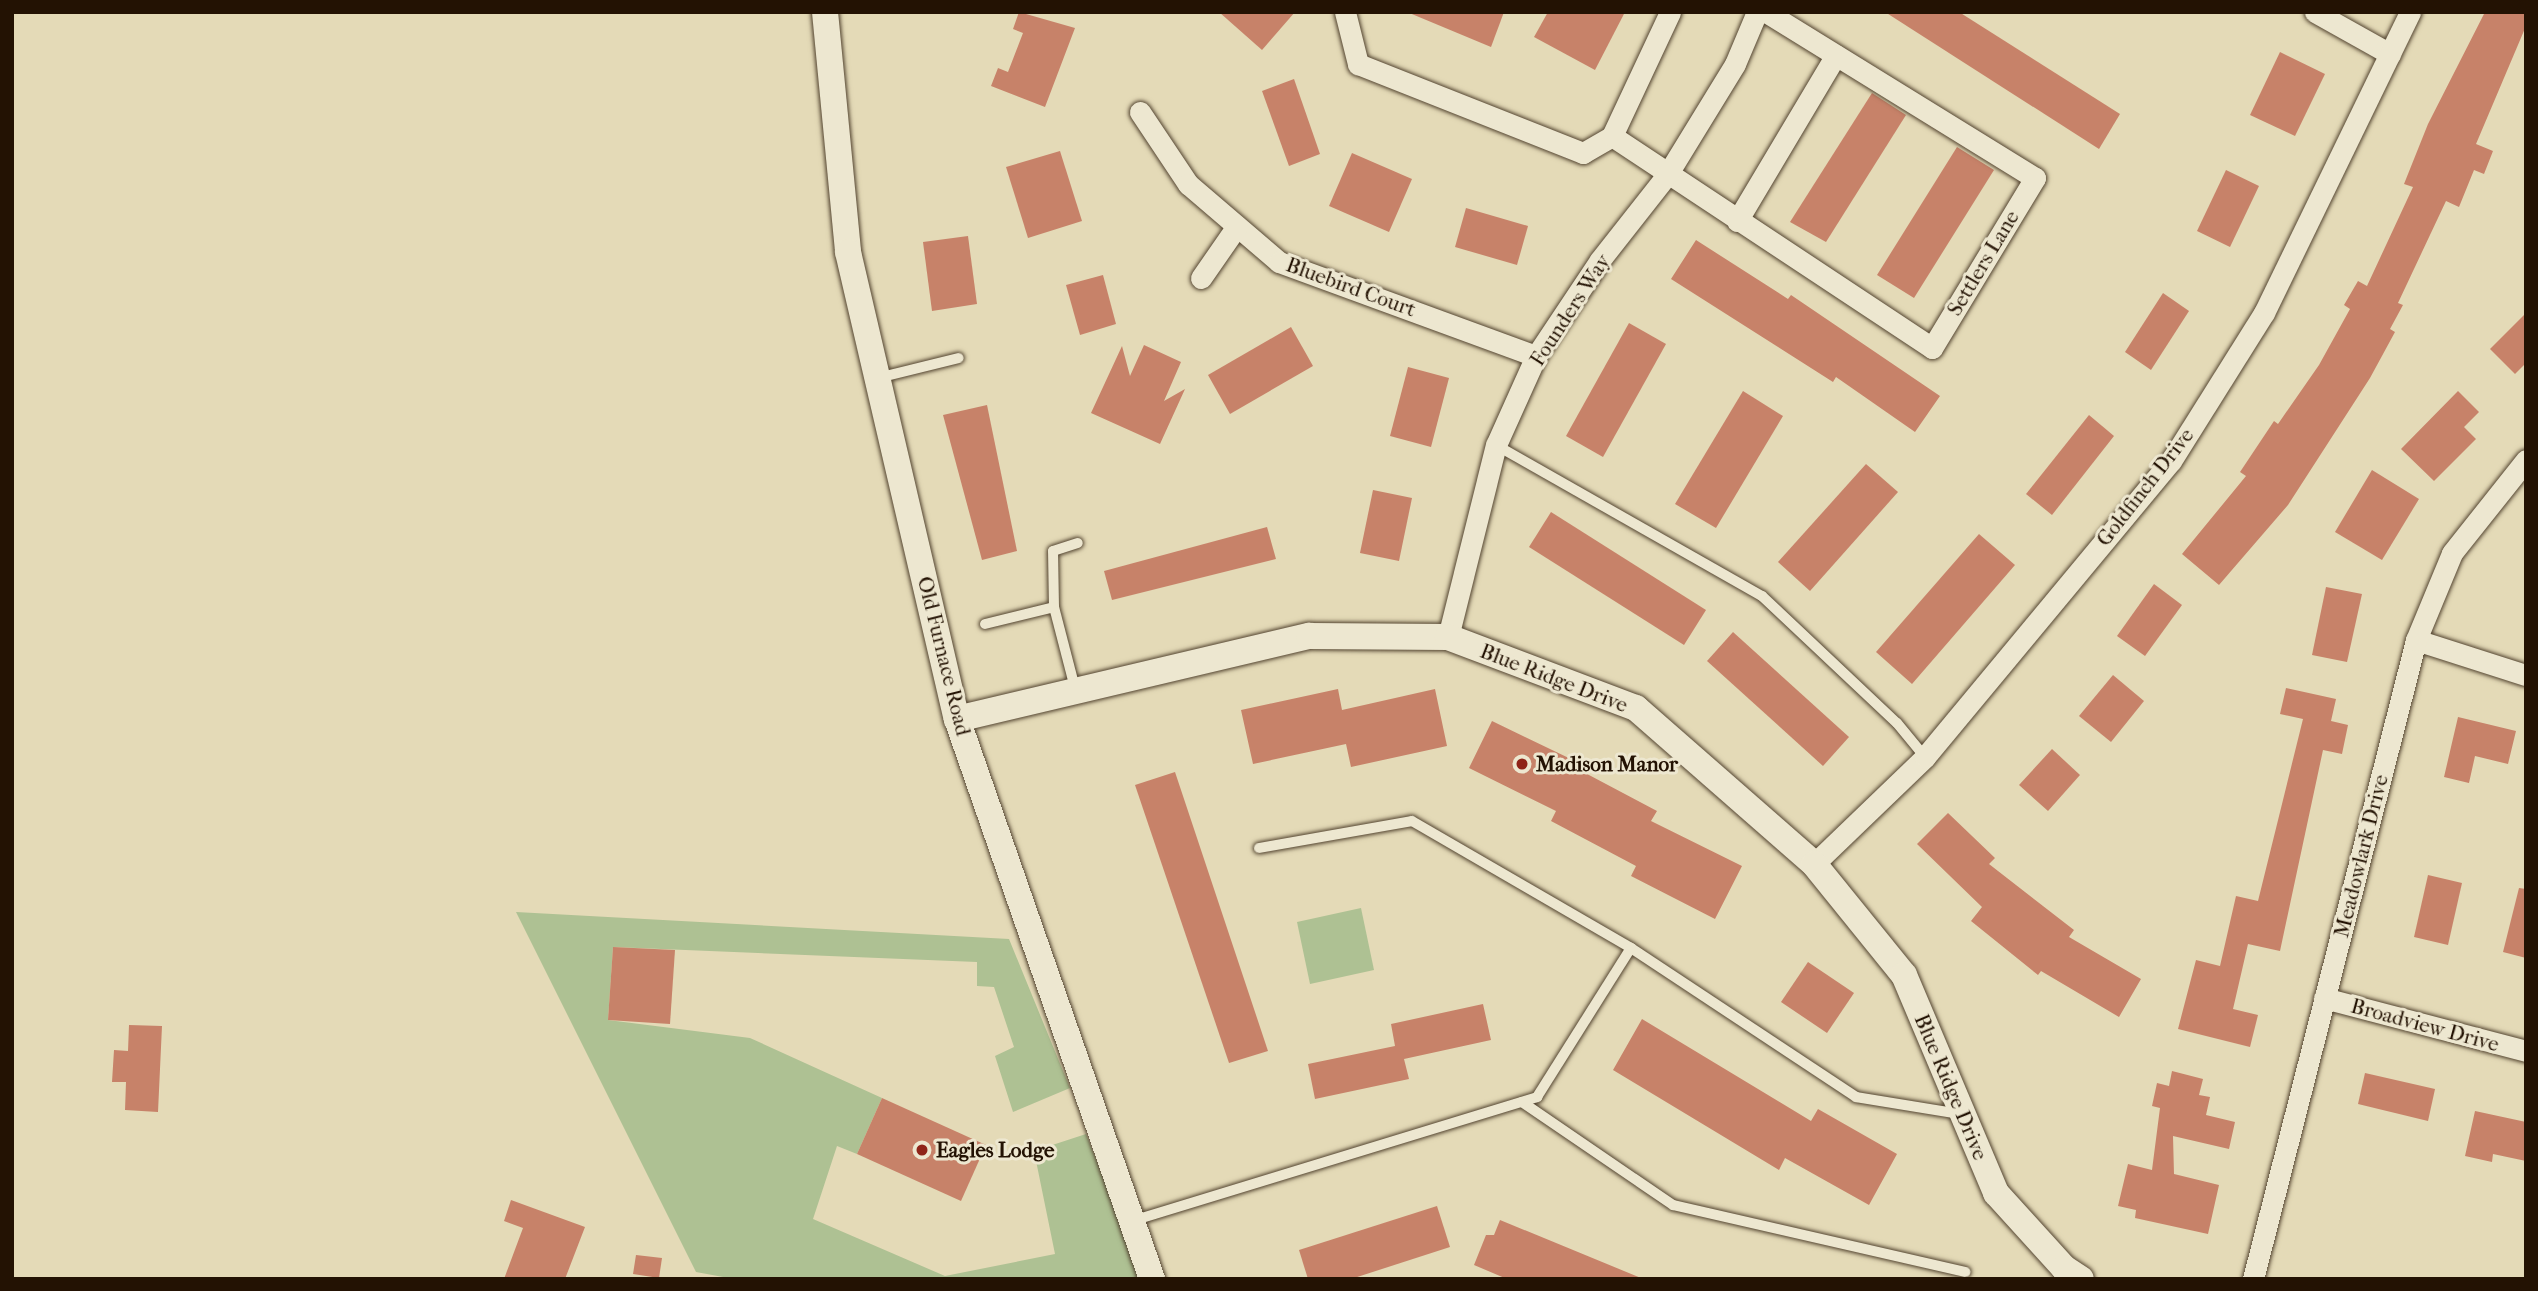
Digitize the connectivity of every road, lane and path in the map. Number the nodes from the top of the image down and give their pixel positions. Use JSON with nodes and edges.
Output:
{"nodes":[{"id":1,"x":825,"y":12,"type":"edge"},
{"id":2,"x":1345,"y":12,"type":"edge"},
{"id":3,"x":1670,"y":12,"type":"edge"},
{"id":4,"x":1757,"y":12,"type":"edge"},
{"id":5,"x":1766,"y":12,"type":"edge"},
{"id":6,"x":2315,"y":12,"type":"edge"},
{"id":7,"x":2410,"y":12,"type":"edge"},
{"id":8,"x":2390,"y":54,"type":"junction"},
{"id":9,"x":1836,"y":55,"type":"junction"},
{"id":10,"x":1140,"y":112,"type":"dead end"},
{"id":11,"x":1612,"y":136,"type":"junction"},
{"id":12,"x":1667,"y":175,"type":"junction"},
{"id":13,"x":1737,"y":221,"type":"junction"},
{"id":14,"x":1237,"y":226,"type":"junction"},
{"id":15,"x":1201,"y":278,"type":"dead end"},
{"id":16,"x":1536,"y":356,"type":"junction"},
{"id":17,"x":959,"y":358,"type":"dead end"},
{"id":18,"x":878,"y":378,"type":"junction"},
{"id":19,"x":1496,"y":445,"type":"junction"},
{"id":20,"x":2526,"y":460,"type":"edge"},
{"id":21,"x":1079,"y":543,"type":"dead end"},
{"id":22,"x":1054,"y":607,"type":"junction"},
{"id":23,"x":985,"y":624,"type":"dead end"},
{"id":24,"x":1448,"y":637,"type":"junction"},
{"id":25,"x":2416,"y":640,"type":"junction"},
{"id":26,"x":2526,"y":675,"type":"edge"},
{"id":27,"x":1075,"y":688,"type":"junction"},
{"id":28,"x":957,"y":719,"type":"junction"},
{"id":29,"x":1925,"y":757,"type":"junction"},
{"id":30,"x":1259,"y":848,"type":"dead end"},
{"id":31,"x":1814,"y":864,"type":"junction"},
{"id":32,"x":1631,"y":948,"type":"junction"},
{"id":33,"x":2324,"y":998,"type":"junction"},
{"id":34,"x":2526,"y":1051,"type":"edge"},
{"id":35,"x":1522,"y":1102,"type":"junction"},
{"id":36,"x":1960,"y":1114,"type":"junction"},
{"id":37,"x":1132,"y":1221,"type":"junction"},
{"id":38,"x":1965,"y":1272,"type":"dead end"},
{"id":39,"x":1152,"y":1279,"type":"edge"},
{"id":40,"x":2081,"y":1279,"type":"edge"},
{"id":41,"x":2253,"y":1279,"type":"edge"}],
"edges":[{"from":1,"to":18,"type":"street","name":"Old Furnace Road"},
{"from":2,"to":11,"type":"street"},
{"from":3,"to":11,"type":"street"},
{"from":4,"to":12,"type":"street","name":"Founders Way"},
{"from":5,"to":9,"type":"street","name":"Settlers Lane"},
{"from":6,"to":8,"type":"street"},
{"from":7,"to":8,"type":"street","name":"Goldfinch Drive"},
{"from":8,"to":29,"type":"street","name":"Goldfinch Drive"},
{"from":9,"to":13,"type":"street"},
{"from":9,"to":13,"type":"street","name":"Settlers Lane"},
{"from":10,"to":14,"type":"street","name":"Bluebird Court"},
{"from":11,"to":12,"type":"street","name":"Settlers Lane"},
{"from":12,"to":13,"type":"street","name":"Settlers Lane"},
{"from":12,"to":16,"type":"street","name":"Founders Way"},
{"from":14,"to":15,"type":"street"},
{"from":14,"to":16,"type":"street","name":"Bluebird Court"},
{"from":16,"to":19,"type":"street","name":"Founders Way"},
{"from":17,"to":18,"type":"lane"},
{"from":18,"to":28,"type":"street","name":"Old Furnace Road"},
{"from":19,"to":24,"type":"street","name":"Founders Way"},
{"from":19,"to":29,"type":"lane"},
{"from":20,"to":25,"type":"street","name":"Meadowlark Drive"},
{"from":21,"to":22,"type":"lane"},
{"from":22,"to":23,"type":"lane"},
{"from":22,"to":27,"type":"lane"},
{"from":24,"to":27,"type":"street","name":"Blue Ridge Drive"},
{"from":24,"to":31,"type":"street","name":"Blue Ridge Drive"},
{"from":25,"to":26,"type":"street"},
{"from":25,"to":33,"type":"street","name":"Meadowlark Drive"},
{"from":27,"to":28,"type":"street","name":"Blue Ridge Drive"},
{"from":28,"to":37,"type":"street","name":"Old Furnace Road"},
{"from":29,"to":31,"type":"street","name":"Goldfinch Drive"},
{"from":30,"to":32,"type":"lane"},
{"from":31,"to":36,"type":"street","name":"Blue Ridge Drive"},
{"from":32,"to":35,"type":"lane"},
{"from":32,"to":36,"type":"lane"},
{"from":33,"to":34,"type":"street","name":"Broadview Drive"},
{"from":33,"to":41,"type":"street","name":"Meadowlark Drive"},
{"from":35,"to":37,"type":"lane"},
{"from":35,"to":38,"type":"lane"},
{"from":36,"to":40,"type":"street","name":"Blue Ridge Drive"},
{"from":37,"to":39,"type":"street","name":"Old Furnace Road"}]}
